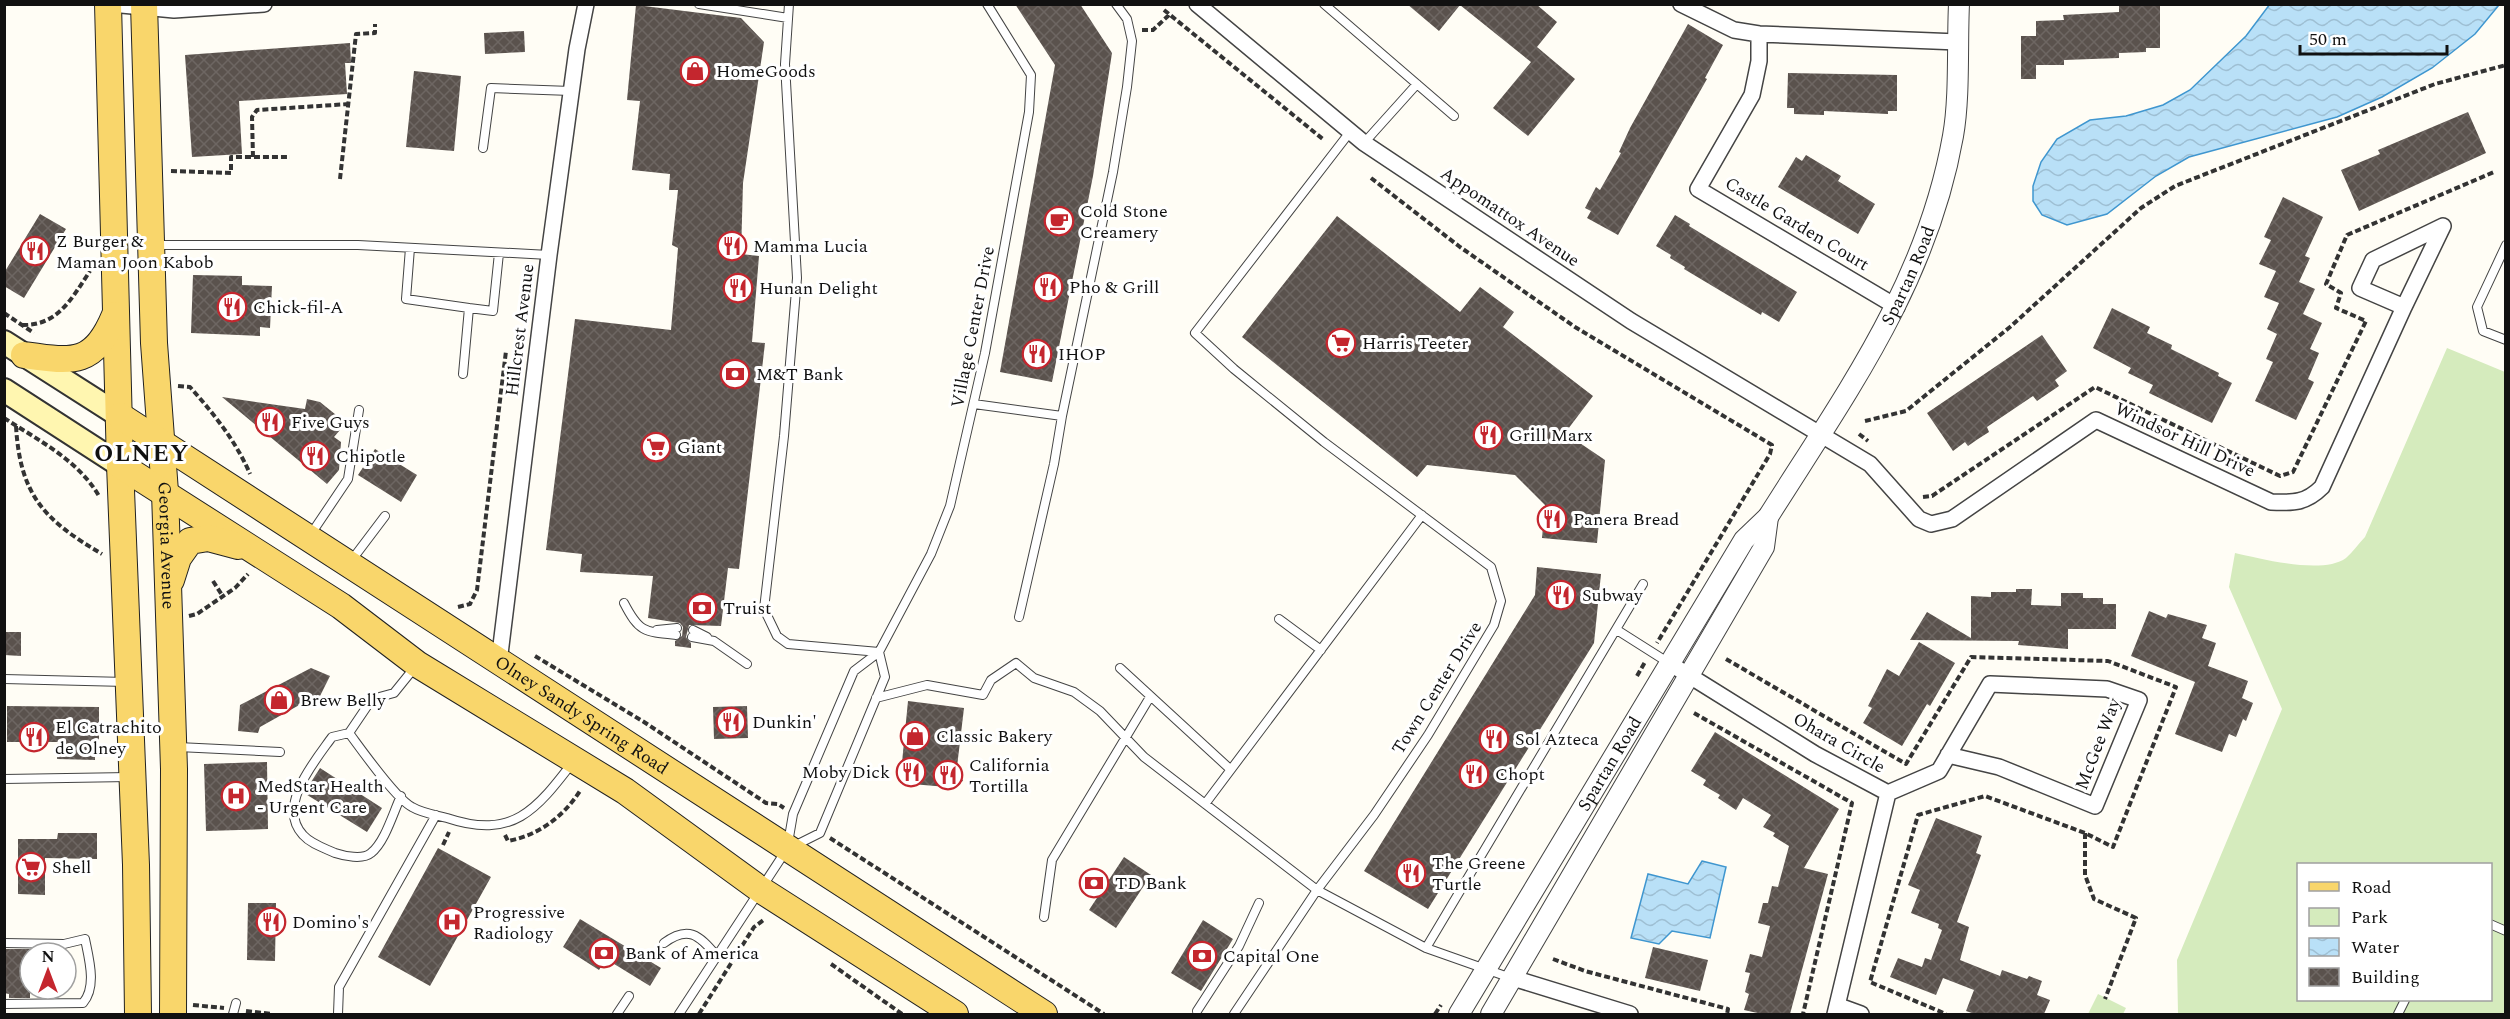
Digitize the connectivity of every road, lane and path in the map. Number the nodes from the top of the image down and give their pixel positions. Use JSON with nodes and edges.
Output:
{"nodes":[{"id":1,"x":110,"y":4,"type":"edge"},
{"id":2,"x":264,"y":4,"type":"edge"},
{"id":3,"x":586,"y":4,"type":"edge"},
{"id":4,"x":699,"y":4,"type":"edge"},
{"id":5,"x":789,"y":4,"type":"edge"},
{"id":6,"x":987,"y":4,"type":"edge"},
{"id":7,"x":1116,"y":4,"type":"edge"},
{"id":8,"x":1197,"y":4,"type":"edge"},
{"id":9,"x":1324,"y":4,"type":"edge"},
{"id":10,"x":1681,"y":4,"type":"edge"},
{"id":11,"x":1959,"y":4,"type":"edge"},
{"id":12,"x":144,"y":7,"type":"edge"},
{"id":13,"x":1164,"y":10,"type":"dead end"},
{"id":14,"x":1170,"y":14,"type":"junction"},
{"id":15,"x":788,"y":18,"type":"junction"},
{"id":16,"x":375,"y":24,"type":"dead end"},
{"id":17,"x":1153,"y":30,"type":"dead end"},
{"id":18,"x":1759,"y":34,"type":"junction"},
{"id":19,"x":1958,"y":42,"type":"junction"},
{"id":20,"x":2505,"y":65,"type":"edge"},
{"id":21,"x":1417,"y":84,"type":"junction"},
{"id":22,"x":571,"y":91,"type":"junction"},
{"id":23,"x":349,"y":104,"type":"junction"},
{"id":24,"x":1454,"y":116,"type":"dead end"},
{"id":25,"x":1350,"y":132,"type":"junction"},
{"id":26,"x":1324,"y":140,"type":"dead end"},
{"id":27,"x":1364,"y":143,"type":"junction"},
{"id":28,"x":483,"y":148,"type":"dead end"},
{"id":29,"x":253,"y":157,"type":"junction"},
{"id":30,"x":290,"y":157,"type":"dead end"},
{"id":31,"x":164,"y":171,"type":"dead end"},
{"id":32,"x":2493,"y":171,"type":"dead end"},
{"id":33,"x":1371,"y":178,"type":"dead end"},
{"id":34,"x":340,"y":179,"type":"dead end"},
{"id":35,"x":2505,"y":245,"type":"edge"},
{"id":36,"x":150,"y":246,"type":"junction"},
{"id":37,"x":410,"y":248,"type":"junction"},
{"id":38,"x":499,"y":253,"type":"junction"},
{"id":39,"x":549,"y":255,"type":"junction"},
{"id":40,"x":90,"y":271,"type":"dead end"},
{"id":41,"x":1897,"y":307,"type":"junction"},
{"id":42,"x":2404,"y":307,"type":"junction"},
{"id":43,"x":469,"y":308,"type":"junction"},
{"id":44,"x":116,"y":312,"type":"junction"},
{"id":45,"x":21,"y":325,"type":"dead end"},
{"id":46,"x":2505,"y":340,"type":"edge"},
{"id":47,"x":14,"y":348,"type":"edge"},
{"id":48,"x":506,"y":351,"type":"dead end"},
{"id":49,"x":463,"y":374,"type":"dead end"},
{"id":50,"x":176,"y":386,"type":"dead end"},
{"id":51,"x":4,"y":390,"type":"edge"},
{"id":52,"x":974,"y":404,"type":"junction"},
{"id":53,"x":359,"y":410,"type":"dead end"},
{"id":54,"x":120,"y":416,"type":"junction"},
{"id":55,"x":1062,"y":416,"type":"junction"},
{"id":56,"x":4,"y":418,"type":"edge"},
{"id":57,"x":1865,"y":421,"type":"dead end"},
{"id":58,"x":16,"y":426,"type":"junction"},
{"id":59,"x":1859,"y":434,"type":"dead end"},
{"id":60,"x":1820,"y":435,"type":"junction"},
{"id":61,"x":161,"y":444,"type":"junction"},
{"id":62,"x":1772,"y":445,"type":"dead end"},
{"id":63,"x":1873,"y":445,"type":"dead end"},
{"id":64,"x":120,"y":465,"type":"junction"},
{"id":65,"x":244,"y":477,"type":"dead end"},
{"id":66,"x":1916,"y":488,"type":"dead end"},
{"id":67,"x":165,"y":492,"type":"junction"},
{"id":68,"x":101,"y":500,"type":"dead end"},
{"id":69,"x":1422,"y":515,"type":"junction"},
{"id":70,"x":385,"y":516,"type":"dead end"},
{"id":71,"x":1768,"y":517,"type":"junction"},
{"id":72,"x":308,"y":539,"type":"junction"},
{"id":73,"x":108,"y":558,"type":"dead end"},
{"id":74,"x":252,"y":562,"type":"junction"},
{"id":75,"x":348,"y":565,"type":"junction"},
{"id":76,"x":213,"y":581,"type":"dead end"},
{"id":77,"x":1643,"y":584,"type":"dead end"},
{"id":78,"x":168,"y":588,"type":"junction"},
{"id":79,"x":222,"y":595,"type":"junction"},
{"id":80,"x":624,"y":603,"type":"dead end"},
{"id":81,"x":455,"y":608,"type":"dead end"},
{"id":82,"x":186,"y":617,"type":"dead end"},
{"id":83,"x":1019,"y":617,"type":"dead end"},
{"id":84,"x":1279,"y":619,"type":"dead end"},
{"id":85,"x":1617,"y":630,"type":"junction"},
{"id":86,"x":676,"y":632,"type":"dead end"},
{"id":87,"x":692,"y":634,"type":"dead end"},
{"id":88,"x":1321,"y":650,"type":"junction"},
{"id":89,"x":879,"y":652,"type":"junction"},
{"id":90,"x":532,"y":655,"type":"dead end"},
{"id":91,"x":499,"y":662,"type":"junction"},
{"id":92,"x":1669,"y":663,"type":"junction"},
{"id":93,"x":417,"y":664,"type":"junction"},
{"id":94,"x":747,"y":664,"type":"dead end"},
{"id":95,"x":1120,"y":668,"type":"dead end"},
{"id":96,"x":1688,"y":675,"type":"junction"},
{"id":97,"x":4,"y":679,"type":"edge"},
{"id":98,"x":130,"y":682,"type":"junction"},
{"id":99,"x":1150,"y":697,"type":"junction"},
{"id":100,"x":876,"y":699,"type":"junction"},
{"id":101,"x":1694,"y":713,"type":"dead end"},
{"id":102,"x":349,"y":733,"type":"junction"},
{"id":103,"x":1124,"y":737,"type":"junction"},
{"id":104,"x":173,"y":747,"type":"junction"},
{"id":105,"x":280,"y":752,"type":"dead end"},
{"id":106,"x":1948,"y":755,"type":"junction"},
{"id":107,"x":576,"y":759,"type":"junction"},
{"id":108,"x":1230,"y":769,"type":"junction"},
{"id":109,"x":134,"y":777,"type":"junction"},
{"id":110,"x":4,"y":779,"type":"edge"},
{"id":111,"x":1888,"y":793,"type":"junction"},
{"id":112,"x":401,"y":796,"type":"junction"},
{"id":113,"x":1204,"y":804,"type":"junction"},
{"id":114,"x":794,"y":814,"type":"junction"},
{"id":115,"x":436,"y":815,"type":"junction"},
{"id":116,"x":820,"y":833,"type":"junction"},
{"id":117,"x":2085,"y":833,"type":"dead end"},
{"id":118,"x":787,"y":849,"type":"junction"},
{"id":119,"x":761,"y":890,"type":"junction"},
{"id":120,"x":1317,"y":890,"type":"junction"},
{"id":121,"x":1259,"y":903,"type":"dead end"},
{"id":122,"x":1044,"y":917,"type":"dead end"},
{"id":123,"x":766,"y":918,"type":"dead end"},
{"id":124,"x":4,"y":943,"type":"edge"},
{"id":125,"x":664,"y":943,"type":"dead end"},
{"id":126,"x":1426,"y":948,"type":"junction"},
{"id":127,"x":716,"y":955,"type":"junction"},
{"id":128,"x":1553,"y":958,"type":"dead end"},
{"id":129,"x":1488,"y":970,"type":"junction"},
{"id":130,"x":1513,"y":978,"type":"junction"},
{"id":131,"x":629,"y":996,"type":"dead end"},
{"id":132,"x":2105,"y":999,"type":"dead end"},
{"id":133,"x":236,"y":1003,"type":"dead end"},
{"id":134,"x":4,"y":1004,"type":"edge"},
{"id":135,"x":1837,"y":1010,"type":"edge"},
{"id":136,"x":1197,"y":1011,"type":"dead end"},
{"id":137,"x":138,"y":1014,"type":"edge"},
{"id":138,"x":173,"y":1014,"type":"edge"},
{"id":139,"x":233,"y":1014,"type":"edge"},
{"id":140,"x":338,"y":1014,"type":"edge"},
{"id":141,"x":617,"y":1014,"type":"edge"},
{"id":142,"x":679,"y":1014,"type":"edge"},
{"id":143,"x":699,"y":1014,"type":"edge"},
{"id":144,"x":955,"y":1014,"type":"edge"},
{"id":145,"x":1044,"y":1014,"type":"edge"},
{"id":146,"x":1104,"y":1014,"type":"edge"},
{"id":147,"x":1234,"y":1014,"type":"edge"},
{"id":148,"x":1459,"y":1014,"type":"edge"},
{"id":149,"x":1491,"y":1014,"type":"edge"},
{"id":150,"x":1630,"y":1014,"type":"edge"},
{"id":151,"x":1727,"y":1014,"type":"edge"},
{"id":152,"x":1803,"y":1014,"type":"edge"},
{"id":153,"x":1861,"y":1014,"type":"edge"}],
"edges":[{"from":1,"to":12,"type":"street"},
{"from":1,"to":44,"type":"main road"},
{"from":2,"to":12,"type":"street"},
{"from":3,"to":22,"type":"street","name":"Hillcrest Avenue"},
{"from":4,"to":15,"type":"lane"},
{"from":5,"to":15,"type":"lane"},
{"from":6,"to":52,"type":"lane","name":"Village Center Drive"},
{"from":7,"to":55,"type":"lane"},
{"from":8,"to":25,"type":"street","name":"Appomattox Avenue"},
{"from":9,"to":21,"type":"lane"},
{"from":10,"to":18,"type":"street"},
{"from":11,"to":19,"type":"street","name":"Spartan Road"},
{"from":12,"to":36,"type":"main road","name":"Georgia Avenue"},
{"from":13,"to":14,"type":"path"},
{"from":14,"to":17,"type":"path"},
{"from":14,"to":26,"type":"path"},
{"from":15,"to":89,"type":"lane"},
{"from":16,"to":23,"type":"path"},
{"from":18,"to":19,"type":"street"},
{"from":18,"to":41,"type":"street","name":"Castle Garden Court"},
{"from":19,"to":41,"type":"street","name":"Spartan Road"},
{"from":20,"to":57,"type":"path"},
{"from":21,"to":24,"type":"lane"},
{"from":21,"to":27,"type":"lane"},
{"from":22,"to":28,"type":"lane"},
{"from":22,"to":39,"type":"street","name":"Hillcrest Avenue"},
{"from":23,"to":29,"type":"path"},
{"from":23,"to":34,"type":"path"},
{"from":25,"to":27,"type":"street","name":"Appomattox Avenue"},
{"from":25,"to":69,"type":"lane","name":"Town Center Drive"},
{"from":27,"to":60,"type":"street","name":"Appomattox Avenue"},
{"from":29,"to":30,"type":"path"},
{"from":29,"to":31,"type":"path"},
{"from":32,"to":66,"type":"path"},
{"from":33,"to":62,"type":"path"},
{"from":35,"to":46,"type":"lane"},
{"from":36,"to":37,"type":"lane"},
{"from":36,"to":61,"type":"main road","name":"Georgia Avenue"},
{"from":37,"to":38,"type":"lane"},
{"from":37,"to":43,"type":"lane"},
{"from":38,"to":39,"type":"lane"},
{"from":38,"to":43,"type":"lane"},
{"from":39,"to":91,"type":"street","name":"Hillcrest Avenue"},
{"from":40,"to":45,"type":"path"},
{"from":41,"to":60,"type":"street","name":"Spartan Road"},
{"from":42,"to":42,"type":"street","name":"Windsor Hill Drive"},
{"from":42,"to":60,"type":"street","name":"Windsor Hill Drive"},
{"from":43,"to":49,"type":"lane"},
{"from":44,"to":47,"type":"main road"},
{"from":44,"to":54,"type":"main road"},
{"from":47,"to":54,"type":"main road"},
{"from":48,"to":81,"type":"path"},
{"from":50,"to":65,"type":"path"},
{"from":51,"to":64,"type":"main road"},
{"from":52,"to":55,"type":"lane"},
{"from":52,"to":89,"type":"lane","name":"Village Center Drive"},
{"from":53,"to":72,"type":"lane"},
{"from":54,"to":61,"type":"main road","name":"Olney Sandy Spring Road"},
{"from":54,"to":64,"type":"main road"},
{"from":55,"to":83,"type":"lane"},
{"from":56,"to":58,"type":"path"},
{"from":58,"to":68,"type":"path"},
{"from":58,"to":73,"type":"path"},
{"from":59,"to":63,"type":"path"},
{"from":60,"to":71,"type":"street","name":"Spartan Road"},
{"from":61,"to":67,"type":"main road","name":"Georgia Avenue"},
{"from":61,"to":72,"type":"main road","name":"Olney Sandy Spring Road"},
{"from":64,"to":67,"type":"main road"},
{"from":64,"to":98,"type":"main road"},
{"from":67,"to":74,"type":"main road"},
{"from":67,"to":78,"type":"main road","name":"Georgia Avenue"},
{"from":69,"to":88,"type":"lane"},
{"from":69,"to":120,"type":"lane","name":"Town Center Drive"},
{"from":70,"to":75,"type":"lane"},
{"from":71,"to":92,"type":"street","name":"Spartan Road"},
{"from":71,"to":96,"type":"street","name":"Spartan Road"},
{"from":72,"to":75,"type":"main road","name":"Olney Sandy Spring Road"},
{"from":74,"to":78,"type":"main road"},
{"from":74,"to":79,"type":"path"},
{"from":74,"to":93,"type":"main road"},
{"from":75,"to":91,"type":"main road","name":"Olney Sandy Spring Road"},
{"from":76,"to":79,"type":"path"},
{"from":77,"to":85,"type":"lane"},
{"from":78,"to":104,"type":"main road","name":"Georgia Avenue"},
{"from":79,"to":82,"type":"path"},
{"from":80,"to":86,"type":"lane"},
{"from":84,"to":88,"type":"lane"},
{"from":85,"to":92,"type":"lane"},
{"from":85,"to":126,"type":"lane"},
{"from":87,"to":94,"type":"lane"},
{"from":88,"to":108,"type":"lane"},
{"from":89,"to":100,"type":"lane"},
{"from":89,"to":114,"type":"lane","name":"Village Center Drive"},
{"from":90,"to":114,"type":"path"},
{"from":91,"to":118,"type":"main road","name":"Olney Sandy Spring Road"},
{"from":92,"to":96,"type":"street","name":"Ohara Circle"},
{"from":92,"to":129,"type":"street","name":"Spartan Road"},
{"from":93,"to":102,"type":"lane"},
{"from":93,"to":107,"type":"main road"},
{"from":95,"to":99,"type":"lane"},
{"from":96,"to":111,"type":"street","name":"Ohara Circle"},
{"from":96,"to":130,"type":"street","name":"Spartan Road"},
{"from":97,"to":98,"type":"lane"},
{"from":98,"to":109,"type":"main road"},
{"from":99,"to":103,"type":"lane"},
{"from":99,"to":108,"type":"lane"},
{"from":100,"to":103,"type":"lane"},
{"from":100,"to":116,"type":"lane"},
{"from":101,"to":152,"type":"path"},
{"from":102,"to":112,"type":"lane"},
{"from":102,"to":112,"type":"lane"},
{"from":103,"to":113,"type":"lane"},
{"from":103,"to":122,"type":"lane"},
{"from":104,"to":105,"type":"lane"},
{"from":104,"to":138,"type":"main road","name":"Georgia Avenue"},
{"from":106,"to":106,"type":"street","name":"McGee Way"},
{"from":106,"to":111,"type":"street","name":"McGee Way"},
{"from":107,"to":115,"type":"lane"},
{"from":107,"to":119,"type":"main road"},
{"from":108,"to":113,"type":"lane"},
{"from":109,"to":110,"type":"lane"},
{"from":109,"to":137,"type":"main road"},
{"from":111,"to":135,"type":"street","name":"Ohara Circle"},
{"from":112,"to":115,"type":"lane"},
{"from":113,"to":120,"type":"lane"},
{"from":114,"to":118,"type":"lane","name":"Village Center Drive"},
{"from":115,"to":140,"type":"lane"},
{"from":116,"to":118,"type":"lane"},
{"from":116,"to":146,"type":"path"},
{"from":117,"to":132,"type":"path"},
{"from":118,"to":119,"type":"lane","name":"Village Center Drive"},
{"from":118,"to":145,"type":"main road","name":"Olney Sandy Spring Road"},
{"from":119,"to":127,"type":"lane","name":"Village Center Drive"},
{"from":119,"to":144,"type":"main road"},
{"from":120,"to":126,"type":"lane"},
{"from":120,"to":147,"type":"lane","name":"Town Center Drive"},
{"from":121,"to":136,"type":"lane"},
{"from":123,"to":143,"type":"path"},
{"from":124,"to":134,"type":"lane"},
{"from":125,"to":127,"type":"lane"},
{"from":126,"to":129,"type":"lane"},
{"from":127,"to":142,"type":"lane","name":"Village Center Drive"},
{"from":128,"to":151,"type":"path"},
{"from":129,"to":130,"type":"lane"},
{"from":129,"to":148,"type":"street","name":"Spartan Road"},
{"from":130,"to":149,"type":"street","name":"Spartan Road"},
{"from":130,"to":150,"type":"street"},
{"from":131,"to":141,"type":"lane"},
{"from":133,"to":139,"type":"lane"},
{"from":135,"to":153,"type":"street"}]}
